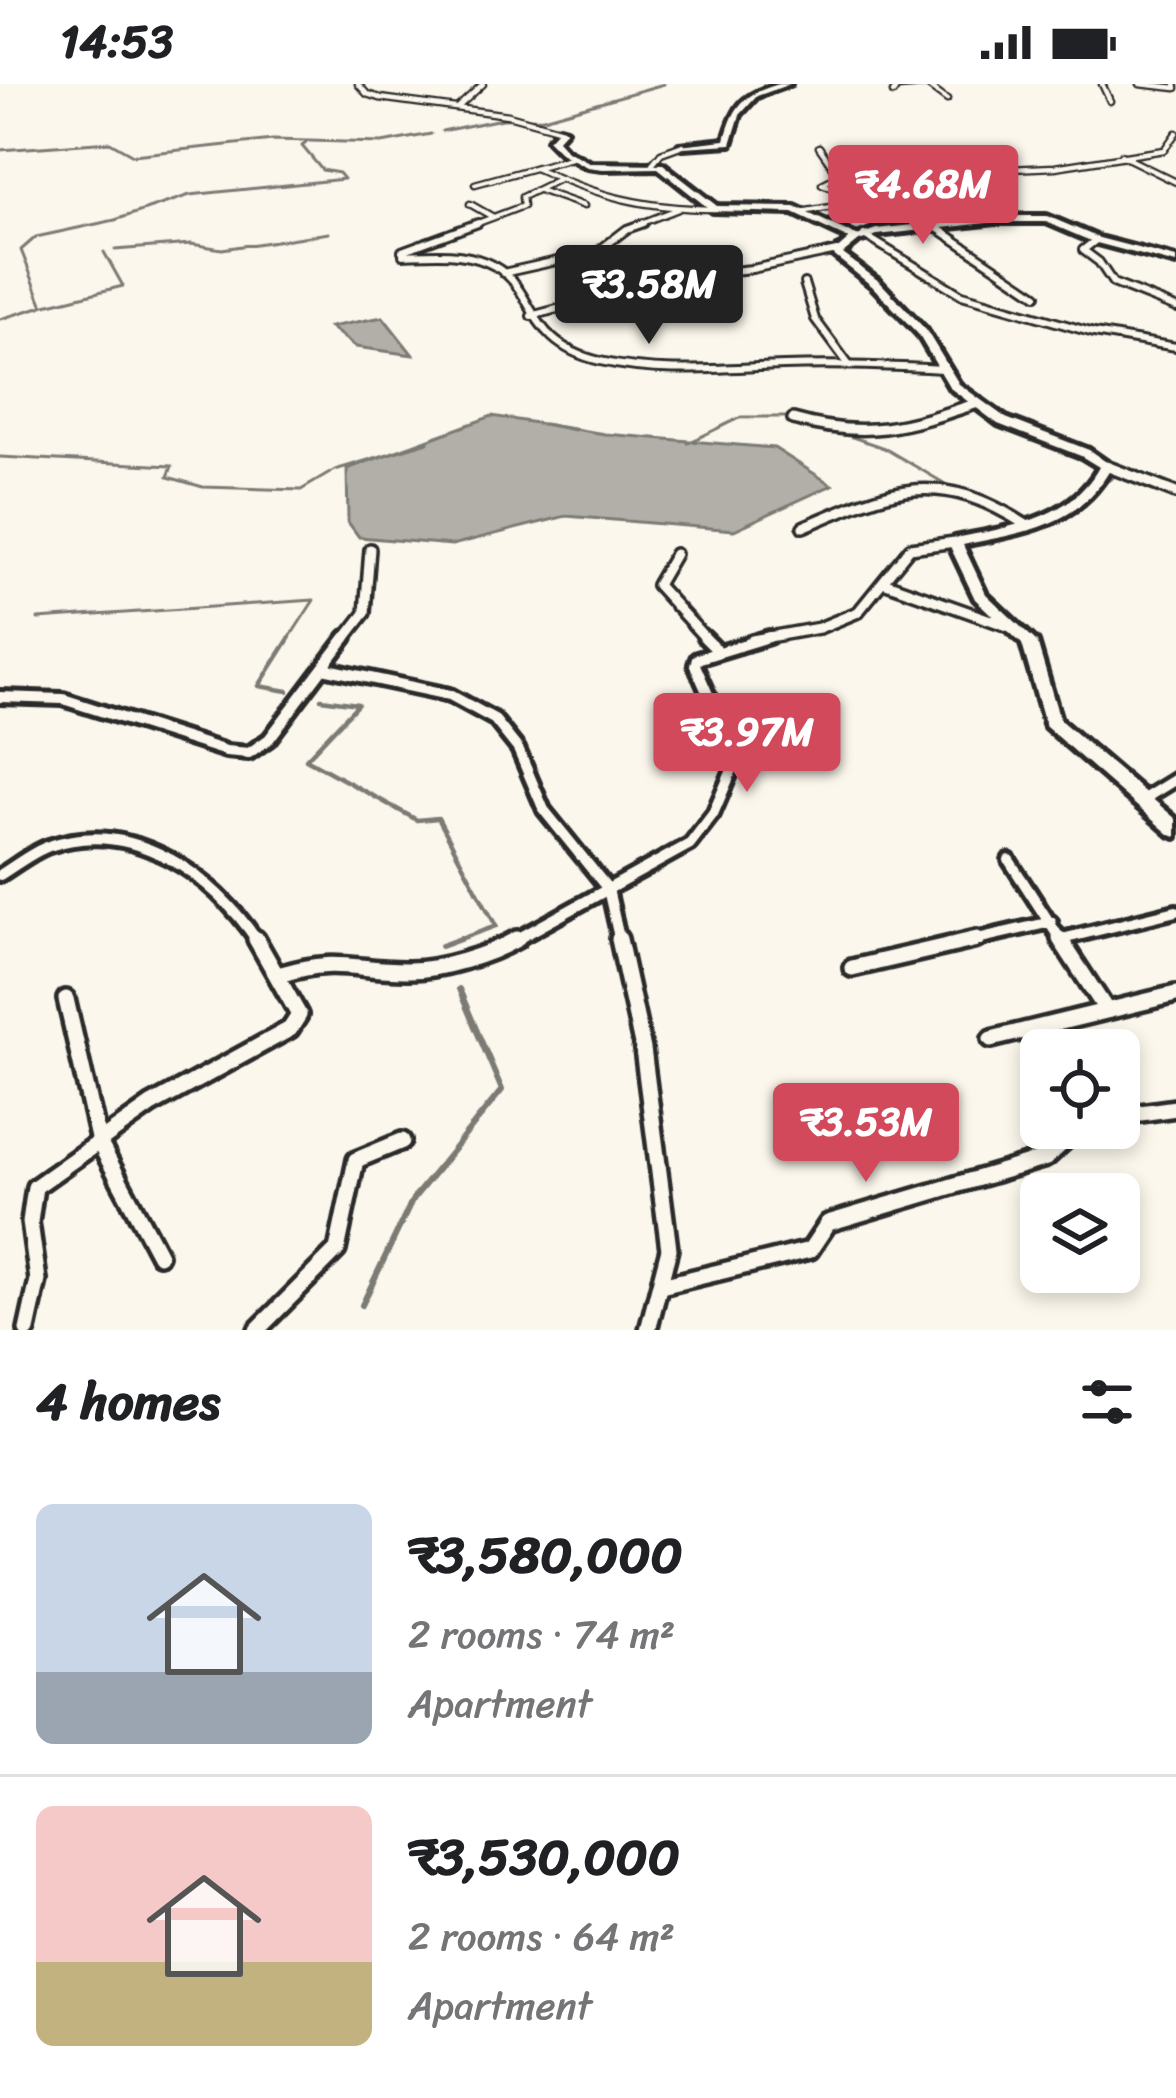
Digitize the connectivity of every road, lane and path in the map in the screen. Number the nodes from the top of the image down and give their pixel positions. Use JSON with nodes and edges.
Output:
{"nodes":[{"id":1,"x":358,"y":84,"type":"edge"},
{"id":2,"x":483,"y":84,"type":"edge"},
{"id":3,"x":786,"y":84,"type":"edge"},
{"id":4,"x":887,"y":84,"type":"edge"},
{"id":5,"x":1102,"y":84,"type":"edge"},
{"id":6,"x":1140,"y":84,"type":"edge"},
{"id":7,"x":1175,"y":84,"type":"edge"},
{"id":8,"x":932,"y":85,"type":"edge"},
{"id":9,"x":900,"y":87,"type":"edge"},
{"id":10,"x":893,"y":93,"type":"dead end"},
{"id":11,"x":947,"y":100,"type":"dead end"},
{"id":12,"x":1110,"y":101,"type":"dead end"},
{"id":13,"x":458,"y":107,"type":"junction"},
{"id":14,"x":562,"y":130,"type":"joint"},
{"id":15,"x":1176,"y":133,"type":"edge"},
{"id":16,"x":683,"y":145,"type":"joint"},
{"id":17,"x":819,"y":147,"type":"dead end"},
{"id":18,"x":1118,"y":154,"type":"junction"},
{"id":19,"x":574,"y":157,"type":"junction"},
{"id":20,"x":652,"y":164,"type":"junction"},
{"id":21,"x":535,"y":168,"type":"junction"},
{"id":22,"x":917,"y":170,"type":"junction"},
{"id":23,"x":845,"y":174,"type":"junction"},
{"id":24,"x":557,"y":180,"type":"junction"},
{"id":25,"x":1176,"y":182,"type":"edge"},
{"id":26,"x":476,"y":184,"type":"dead end"},
{"id":27,"x":539,"y":190,"type":"junction"},
{"id":28,"x":470,"y":204,"type":"dead end"},
{"id":29,"x":584,"y":206,"type":"dead end"},
{"id":30,"x":678,"y":209,"type":"junction"},
{"id":31,"x":715,"y":209,"type":"junction"},
{"id":32,"x":801,"y":212,"type":"junction"},
{"id":33,"x":493,"y":217,"type":"junction"},
{"id":34,"x":961,"y":223,"type":"junction"},
{"id":35,"x":934,"y":226,"type":"junction"},
{"id":36,"x":860,"y":237,"type":"junction"},
{"id":37,"x":1096,"y":240,"type":"junction"},
{"id":38,"x":837,"y":251,"type":"junction"},
{"id":39,"x":1176,"y":261,"type":"edge"},
{"id":40,"x":503,"y":273,"type":"junction"},
{"id":41,"x":804,"y":283,"type":"dead end"},
{"id":42,"x":1037,"y":295,"type":"dead end"},
{"id":43,"x":1005,"y":307,"type":"junction"},
{"id":44,"x":1176,"y":308,"type":"edge"},
{"id":45,"x":531,"y":316,"type":"junction"},
{"id":46,"x":1018,"y":318,"type":"dead end"},
{"id":47,"x":1176,"y":347,"type":"edge"},
{"id":48,"x":849,"y":365,"type":"junction"},
{"id":49,"x":942,"y":369,"type":"junction"},
{"id":50,"x":977,"y":403,"type":"junction"},
{"id":51,"x":793,"y":418,"type":"dead end"},
{"id":52,"x":1106,"y":466,"type":"junction"},
{"id":53,"x":1176,"y":493,"type":"edge"},
{"id":54,"x":1028,"y":526,"type":"junction"},
{"id":55,"x":803,"y":527,"type":"dead end"},
{"id":56,"x":955,"y":542,"type":"junction"},
{"id":57,"x":370,"y":549,"type":"dead end"},
{"id":58,"x":675,"y":554,"type":"dead end"},
{"id":59,"x":886,"y":583,"type":"junction"},
{"id":60,"x":1013,"y":628,"type":"junction"},
{"id":61,"x":718,"y":650,"type":"junction"},
{"id":62,"x":323,"y":668,"type":"junction"},
{"id":63,"x":0,"y":697,"type":"edge"},
{"id":64,"x":1176,"y":778,"type":"edge"},
{"id":65,"x":1142,"y":800,"type":"junction"},
{"id":66,"x":1176,"y":830,"type":"edge"},
{"id":67,"x":1009,"y":860,"type":"dead end"},
{"id":68,"x":0,"y":875,"type":"edge"},
{"id":69,"x":608,"y":890,"type":"junction"},
{"id":70,"x":1176,"y":911,"type":"edge"},
{"id":71,"x":1051,"y":922,"type":"junction"},
{"id":72,"x":1062,"y":939,"type":"junction"},
{"id":73,"x":852,"y":968,"type":"dead end"},
{"id":74,"x":282,"y":974,"type":"junction"},
{"id":75,"x":1176,"y":994,"type":"edge"},
{"id":76,"x":66,"y":999,"type":"dead end"},
{"id":77,"x":1105,"y":1009,"type":"junction"},
{"id":78,"x":992,"y":1039,"type":"dead end"},
{"id":79,"x":1176,"y":1108,"type":"edge"},
{"id":80,"x":1140,"y":1113,"type":"edge"},
{"id":81,"x":403,"y":1141,"type":"dead end"},
{"id":82,"x":99,"y":1142,"type":"junction"},
{"id":83,"x":1056,"y":1149,"type":"edge"},
{"id":84,"x":159,"y":1255,"type":"dead end"},
{"id":85,"x":661,"y":1286,"type":"junction"},
{"id":86,"x":27,"y":1330,"type":"edge"},
{"id":87,"x":257,"y":1330,"type":"edge"},
{"id":88,"x":648,"y":1330,"type":"edge"}],
"edges":[{"from":1,"to":13,"type":"street"},
{"from":2,"to":13,"type":"street"},
{"from":3,"to":16,"type":"street"},
{"from":4,"to":9,"type":"street"},
{"from":5,"to":12,"type":"street"},
{"from":6,"to":7,"type":"street"},
{"from":8,"to":9,"type":"street"},
{"from":8,"to":11,"type":"street"},
{"from":9,"to":10,"type":"street"},
{"from":13,"to":14,"type":"street"},
{"from":14,"to":19,"type":"street"},
{"from":15,"to":18,"type":"street"},
{"from":16,"to":20,"type":"street"},
{"from":17,"to":23,"type":"street"},
{"from":18,"to":22,"type":"street"},
{"from":18,"to":25,"type":"street"},
{"from":19,"to":20,"type":"street"},
{"from":19,"to":21,"type":"street"},
{"from":20,"to":31,"type":"street"},
{"from":21,"to":24,"type":"street"},
{"from":21,"to":26,"type":"street"},
{"from":22,"to":23,"type":"street"},
{"from":22,"to":34,"type":"street"},
{"from":23,"to":32,"type":"street"},
{"from":24,"to":27,"type":"street"},
{"from":24,"to":30,"type":"street"},
{"from":27,"to":29,"type":"street"},
{"from":27,"to":33,"type":"street"},
{"from":28,"to":33,"type":"street"},
{"from":30,"to":31,"type":"street"},
{"from":30,"to":40,"type":"street"},
{"from":31,"to":32,"type":"street"},
{"from":32,"to":36,"type":"street"},
{"from":33,"to":40,"type":"street"},
{"from":34,"to":35,"type":"street"},
{"from":34,"to":37,"type":"street"},
{"from":35,"to":36,"type":"street"},
{"from":35,"to":42,"type":"street"},
{"from":36,"to":38,"type":"street"},
{"from":36,"to":43,"type":"street"},
{"from":37,"to":39,"type":"street"},
{"from":37,"to":44,"type":"street"},
{"from":38,"to":45,"type":"street"},
{"from":38,"to":49,"type":"street"},
{"from":40,"to":45,"type":"street"},
{"from":41,"to":48,"type":"street"},
{"from":43,"to":46,"type":"street"},
{"from":43,"to":47,"type":"street"},
{"from":45,"to":48,"type":"street"},
{"from":48,"to":49,"type":"street"},
{"from":49,"to":50,"type":"street"},
{"from":50,"to":51,"type":"street"},
{"from":50,"to":52,"type":"street"},
{"from":52,"to":53,"type":"street"},
{"from":52,"to":54,"type":"street"},
{"from":54,"to":55,"type":"street"},
{"from":54,"to":56,"type":"street"},
{"from":56,"to":59,"type":"street"},
{"from":56,"to":60,"type":"street"},
{"from":57,"to":62,"type":"street"},
{"from":58,"to":61,"type":"street"},
{"from":59,"to":60,"type":"street"},
{"from":59,"to":61,"type":"street"},
{"from":60,"to":65,"type":"street"},
{"from":61,"to":69,"type":"street"},
{"from":62,"to":63,"type":"street"},
{"from":62,"to":69,"type":"street"},
{"from":64,"to":65,"type":"street"},
{"from":65,"to":66,"type":"street"},
{"from":67,"to":71,"type":"street"},
{"from":68,"to":74,"type":"street"},
{"from":69,"to":74,"type":"street"},
{"from":69,"to":85,"type":"street"},
{"from":70,"to":72,"type":"street"},
{"from":71,"to":72,"type":"street"},
{"from":71,"to":73,"type":"street"},
{"from":72,"to":77,"type":"street"},
{"from":74,"to":82,"type":"street"},
{"from":75,"to":77,"type":"street"},
{"from":76,"to":82,"type":"street"},
{"from":77,"to":78,"type":"street"},
{"from":79,"to":80,"type":"street"},
{"from":81,"to":87,"type":"street"},
{"from":82,"to":84,"type":"street"},
{"from":82,"to":86,"type":"street"},
{"from":83,"to":85,"type":"street"},
{"from":85,"to":88,"type":"street"}]}
